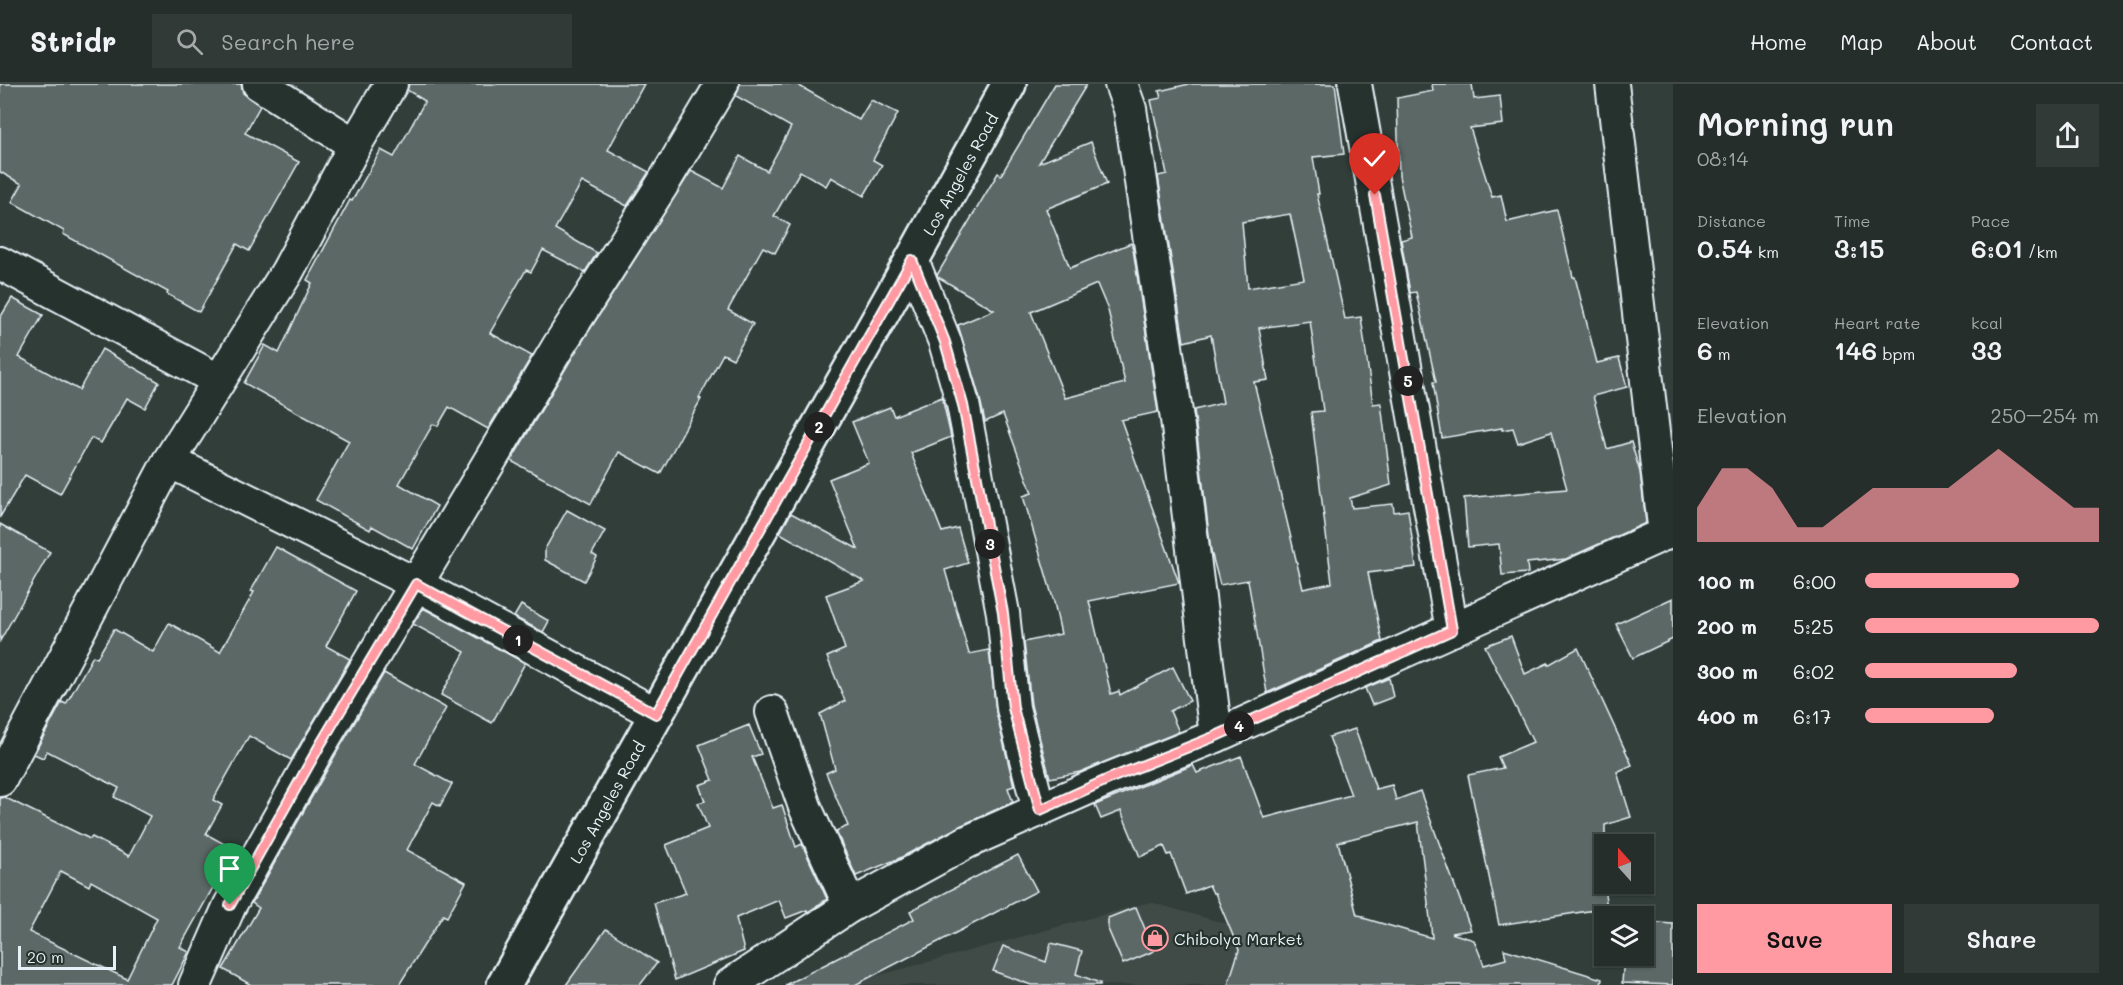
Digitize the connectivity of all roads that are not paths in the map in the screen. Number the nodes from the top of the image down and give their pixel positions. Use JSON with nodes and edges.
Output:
{"nodes":[{"id":1,"x":259,"y":84,"type":"edge"},
{"id":2,"x":391,"y":84,"type":"edge"},
{"id":3,"x":722,"y":84,"type":"edge"},
{"id":4,"x":1009,"y":84,"type":"edge"},
{"id":5,"x":1121,"y":84,"type":"edge"},
{"id":6,"x":1355,"y":84,"type":"edge"},
{"id":7,"x":1612,"y":84,"type":"edge"},
{"id":8,"x":355,"y":145,"type":"junction"},
{"id":9,"x":912,"y":260,"type":"junction"},
{"id":10,"x":0,"y":263,"type":"edge"},
{"id":11,"x":218,"y":380,"type":"junction"},
{"id":12,"x":169,"y":461,"type":"junction"},
{"id":13,"x":1669,"y":532,"type":"edge"},
{"id":14,"x":416,"y":584,"type":"junction"},
{"id":15,"x":1452,"y":630,"type":"junction"},
{"id":16,"x":772,"y":712,"type":"dead end"},
{"id":17,"x":656,"y":714,"type":"junction"},
{"id":18,"x":1216,"y":736,"type":"junction"},
{"id":19,"x":0,"y":780,"type":"edge"},
{"id":20,"x":1040,"y":810,"type":"junction"},
{"id":21,"x":850,"y":906,"type":"junction"},
{"id":22,"x":195,"y":985,"type":"edge"},
{"id":23,"x":504,"y":985,"type":"edge"},
{"id":24,"x":730,"y":985,"type":"edge"}],
"edges":[{"from":1,"to":8,"type":"street"},
{"from":2,"to":8,"type":"street"},
{"from":3,"to":14,"type":"street"},
{"from":4,"to":9,"type":"main road","name":"Los Angeles Road"},
{"from":5,"to":18,"type":"street"},
{"from":6,"to":15,"type":"street"},
{"from":7,"to":13,"type":"street"},
{"from":8,"to":11,"type":"street"},
{"from":9,"to":17,"type":"main road","name":"Los Angeles Road"},
{"from":9,"to":20,"type":"street"},
{"from":10,"to":11,"type":"street"},
{"from":11,"to":12,"type":"street"},
{"from":12,"to":14,"type":"street"},
{"from":12,"to":19,"type":"street"},
{"from":13,"to":15,"type":"street"},
{"from":14,"to":17,"type":"street"},
{"from":14,"to":22,"type":"street"},
{"from":15,"to":18,"type":"street"},
{"from":16,"to":21,"type":"street"},
{"from":17,"to":23,"type":"main road","name":"Los Angeles Road"},
{"from":18,"to":20,"type":"street"},
{"from":20,"to":21,"type":"street"},
{"from":21,"to":24,"type":"street"}]}
